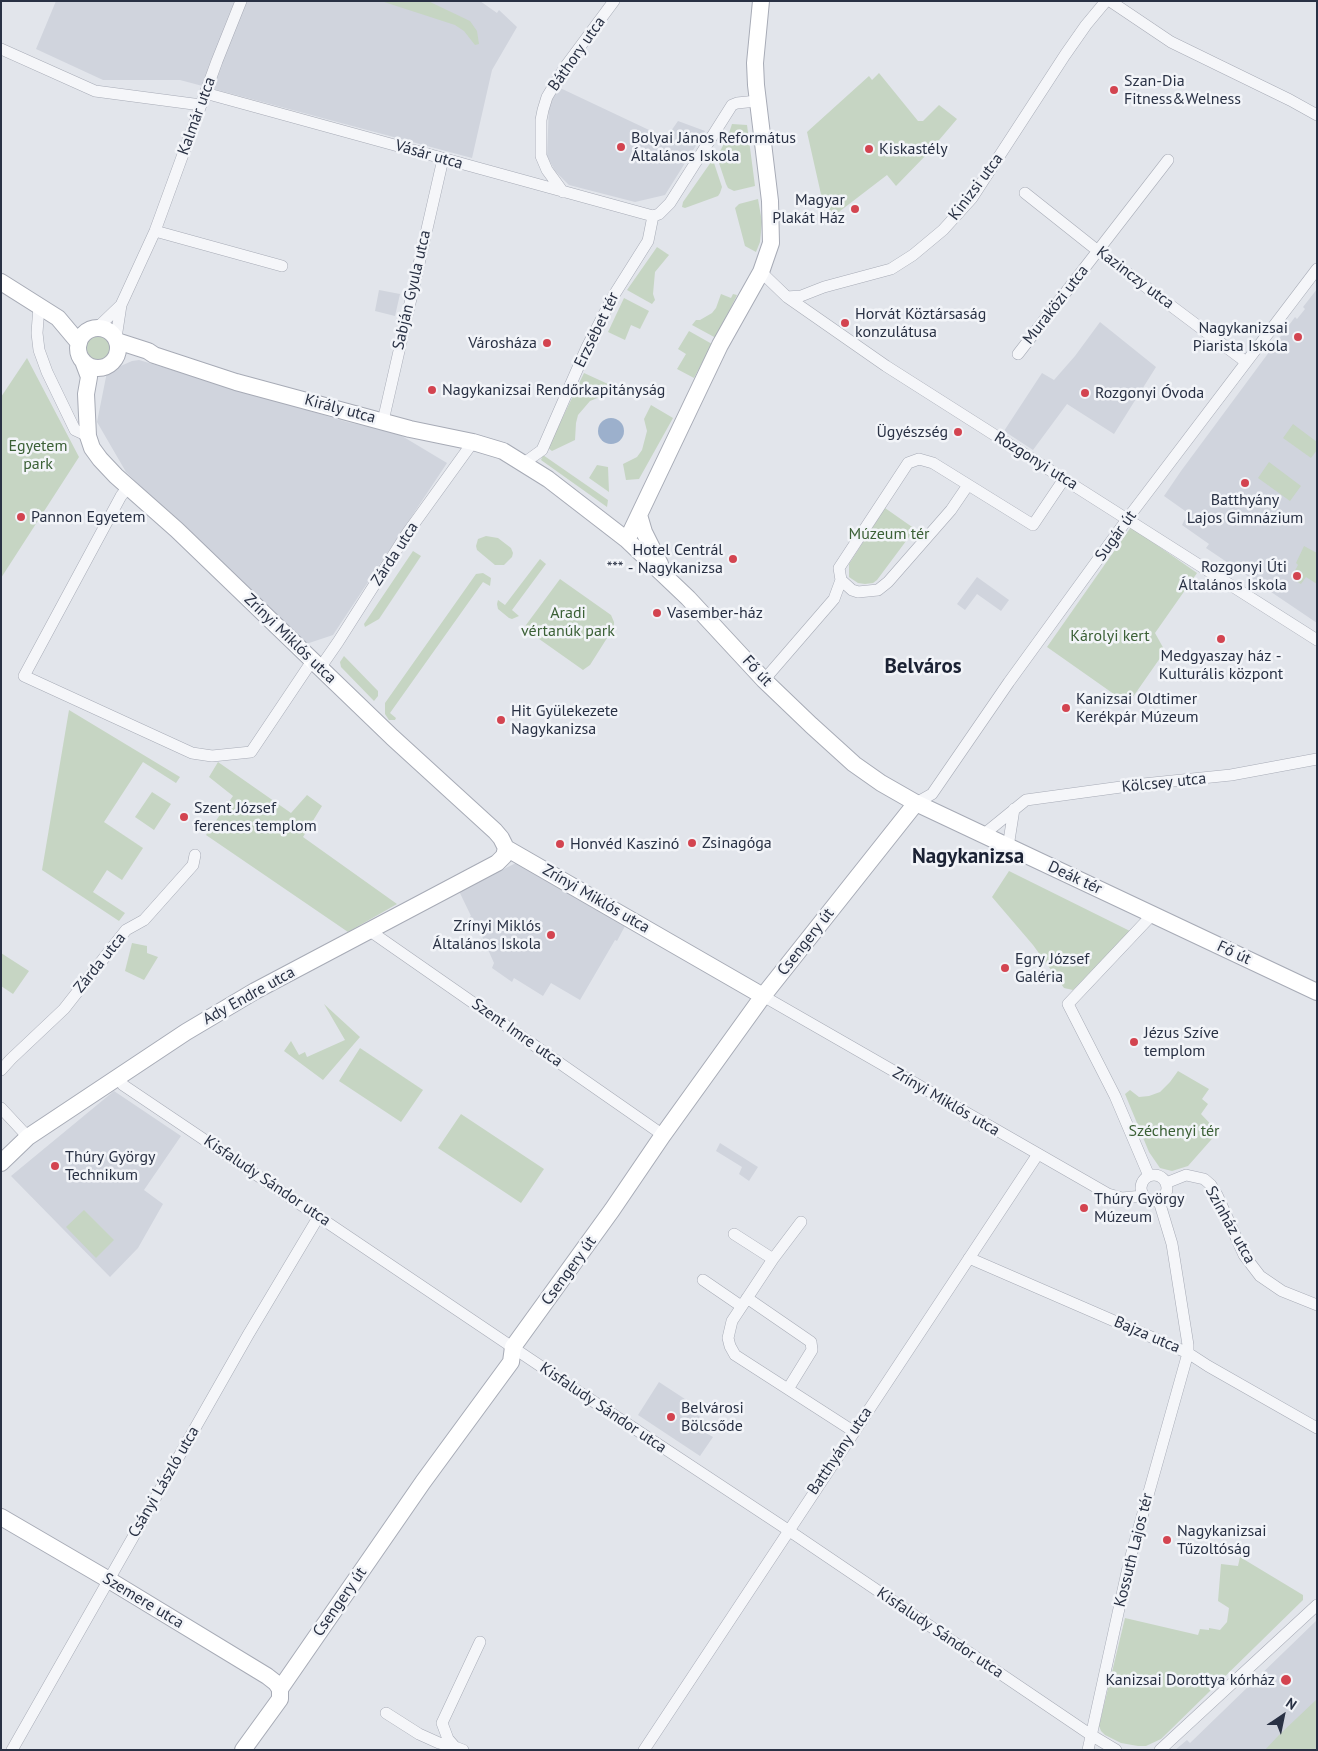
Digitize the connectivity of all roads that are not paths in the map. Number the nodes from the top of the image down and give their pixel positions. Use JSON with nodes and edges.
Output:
{"nodes":[{"id":1,"x":240,"y":1,"type":"edge"},
{"id":2,"x":614,"y":1,"type":"edge"},
{"id":3,"x":761,"y":1,"type":"edge"},
{"id":4,"x":1106,"y":1,"type":"edge"},
{"id":5,"x":1110,"y":1,"type":"edge"},
{"id":6,"x":1,"y":49,"type":"edge"},
{"id":7,"x":205,"y":93,"type":"junction"},
{"id":8,"x":757,"y":101,"type":"junction"},
{"id":9,"x":201,"y":105,"type":"junction"},
{"id":10,"x":1317,"y":116,"type":"edge"},
{"id":11,"x":443,"y":159,"type":"junction"},
{"id":12,"x":1168,"y":160,"type":"dead end"},
{"id":13,"x":562,"y":192,"type":"junction"},
{"id":14,"x":1025,"y":193,"type":"dead end"},
{"id":15,"x":653,"y":216,"type":"junction"},
{"id":16,"x":155,"y":231,"type":"junction"},
{"id":17,"x":1098,"y":251,"type":"junction"},
{"id":18,"x":282,"y":266,"type":"dead end"},
{"id":19,"x":1317,"y":268,"type":"edge"},
{"id":20,"x":761,"y":272,"type":"junction"},
{"id":21,"x":1,"y":282,"type":"edge"},
{"id":22,"x":787,"y":297,"type":"junction"},
{"id":23,"x":121,"y":305,"type":"junction"},
{"id":24,"x":39,"y":313,"type":"junction"},
{"id":25,"x":58,"y":318,"type":"junction"},
{"id":26,"x":94,"y":328,"type":"junction"},
{"id":27,"x":116,"y":340,"type":"junction"},
{"id":28,"x":79,"y":343,"type":"junction"},
{"id":29,"x":1018,"y":354,"type":"dead end"},
{"id":30,"x":154,"y":355,"type":"junction"},
{"id":31,"x":83,"y":361,"type":"junction"},
{"id":32,"x":1246,"y":362,"type":"junction"},
{"id":33,"x":108,"y":364,"type":"junction"},
{"id":34,"x":88,"y":403,"type":"junction"},
{"id":35,"x":383,"y":421,"type":"junction"},
{"id":36,"x":88,"y":436,"type":"junction"},
{"id":37,"x":473,"y":442,"type":"junction"},
{"id":38,"x":524,"y":463,"type":"junction"},
{"id":39,"x":1064,"y":479,"type":"junction"},
{"id":40,"x":968,"y":485,"type":"junction"},
{"id":41,"x":128,"y":487,"type":"junction"},
{"id":42,"x":639,"y":515,"type":"junction"},
{"id":43,"x":1127,"y":520,"type":"junction"},
{"id":44,"x":627,"y":540,"type":"junction"},
{"id":45,"x":663,"y":574,"type":"junction"},
{"id":46,"x":841,"y":580,"type":"junction"},
{"id":47,"x":1317,"y":640,"type":"edge"},
{"id":48,"x":316,"y":664,"type":"junction"},
{"id":49,"x":764,"y":680,"type":"junction"},
{"id":50,"x":1317,"y":759,"type":"edge"},
{"id":51,"x":916,"y":803,"type":"junction"},
{"id":52,"x":1014,"y":810,"type":"junction"},
{"id":53,"x":983,"y":834,"type":"junction"},
{"id":54,"x":1008,"y":847,"type":"junction"},
{"id":55,"x":506,"y":848,"type":"junction"},
{"id":56,"x":195,"y":855,"type":"dead end"},
{"id":57,"x":1152,"y":915,"type":"junction"},
{"id":58,"x":370,"y":932,"type":"junction"},
{"id":59,"x":1317,"y":992,"type":"edge"},
{"id":60,"x":763,"y":996,"type":"junction"},
{"id":61,"x":1,"y":1070,"type":"edge"},
{"id":62,"x":119,"y":1076,"type":"junction"},
{"id":63,"x":1,"y":1108,"type":"edge"},
{"id":64,"x":663,"y":1135,"type":"junction"},
{"id":65,"x":28,"y":1137,"type":"junction"},
{"id":66,"x":1038,"y":1154,"type":"junction"},
{"id":67,"x":1,"y":1163,"type":"edge"},
{"id":68,"x":1149,"y":1176,"type":"junction"},
{"id":69,"x":1166,"y":1182,"type":"junction"},
{"id":70,"x":1143,"y":1196,"type":"junction"},
{"id":71,"x":1159,"y":1201,"type":"junction"},
{"id":72,"x":319,"y":1216,"type":"junction"},
{"id":73,"x":801,"y":1222,"type":"dead end"},
{"id":74,"x":734,"y":1234,"type":"dead end"},
{"id":75,"x":969,"y":1258,"type":"junction"},
{"id":76,"x":773,"y":1260,"type":"junction"},
{"id":77,"x":703,"y":1280,"type":"dead end"},
{"id":78,"x":744,"y":1302,"type":"junction"},
{"id":79,"x":1317,"y":1305,"type":"edge"},
{"id":80,"x":513,"y":1347,"type":"junction"},
{"id":81,"x":1188,"y":1353,"type":"junction"},
{"id":82,"x":788,"y":1389,"type":"junction"},
{"id":83,"x":1317,"y":1428,"type":"edge"},
{"id":84,"x":854,"y":1431,"type":"junction"},
{"id":85,"x":1,"y":1517,"type":"edge"},
{"id":86,"x":788,"y":1530,"type":"junction"},
{"id":87,"x":109,"y":1580,"type":"junction"},
{"id":88,"x":1317,"y":1605,"type":"edge"},
{"id":89,"x":480,"y":1642,"type":"dead end"},
{"id":90,"x":280,"y":1689,"type":"junction"},
{"id":91,"x":386,"y":1713,"type":"dead end"},
{"id":92,"x":1091,"y":1735,"type":"junction"},
{"id":93,"x":459,"y":1748,"type":"edge"},
{"id":94,"x":12,"y":1750,"type":"edge"},
{"id":95,"x":243,"y":1750,"type":"edge"},
{"id":96,"x":644,"y":1750,"type":"edge"},
{"id":97,"x":1088,"y":1750,"type":"edge"},
{"id":98,"x":1116,"y":1750,"type":"edge"},
{"id":99,"x":1160,"y":1750,"type":"edge"}],
"edges":[{"from":1,"to":7,"type":"street","name":"Kalmár utca"},
{"from":2,"to":13,"type":"street","name":"Báthory utca"},
{"from":3,"to":8,"type":"street"},
{"from":4,"to":22,"type":"street","name":"Kinizsi utca"},
{"from":5,"to":10,"type":"street"},
{"from":6,"to":9,"type":"street"},
{"from":7,"to":9,"type":"street","name":"Kalmár utca"},
{"from":7,"to":11,"type":"street","name":"Vásár utca"},
{"from":8,"to":15,"type":"street"},
{"from":8,"to":20,"type":"street"},
{"from":9,"to":16,"type":"street","name":"Kalmár utca"},
{"from":11,"to":13,"type":"street","name":"Vásár utca"},
{"from":11,"to":35,"type":"street","name":"Sabján Gyula utca"},
{"from":12,"to":17,"type":"street","name":"Muraközi utca"},
{"from":13,"to":15,"type":"street","name":"Vásár utca"},
{"from":14,"to":17,"type":"street","name":"Kazinczy utca"},
{"from":15,"to":38,"type":"street","name":"Erzsébet tér"},
{"from":16,"to":18,"type":"street"},
{"from":16,"to":23,"type":"street","name":"Kalmár utca"},
{"from":17,"to":29,"type":"street","name":"Muraközi utca"},
{"from":17,"to":32,"type":"street","name":"Kazinczy utca"},
{"from":19,"to":32,"type":"street","name":"Sugár út"},
{"from":20,"to":22,"type":"street","name":"Rozgonyi utca"},
{"from":20,"to":42,"type":"street"},
{"from":21,"to":24,"type":"street"},
{"from":22,"to":39,"type":"street","name":"Rozgonyi utca"},
{"from":23,"to":26,"type":"street","name":"Kalmár utca"},
{"from":23,"to":27,"type":"street","name":"Kalmár utca"},
{"from":24,"to":25,"type":"street"},
{"from":24,"to":36,"type":"street"},
{"from":25,"to":26,"type":"street"},
{"from":25,"to":28,"type":"street"},
{"from":26,"to":27,"type":"street"},
{"from":26,"to":28,"type":"street"},
{"from":27,"to":30,"type":"street","name":"Király utca"},
{"from":27,"to":33,"type":"street"},
{"from":28,"to":31,"type":"street"},
{"from":30,"to":33,"type":"street","name":"Király utca"},
{"from":30,"to":35,"type":"street","name":"Király utca"},
{"from":31,"to":33,"type":"street"},
{"from":31,"to":34,"type":"street","name":"Zrínyi Miklós utca"},
{"from":32,"to":43,"type":"street","name":"Sugár út"},
{"from":33,"to":34,"type":"street","name":"Zrínyi Miklós utca"},
{"from":34,"to":36,"type":"street","name":"Zrínyi Miklós utca"},
{"from":35,"to":37,"type":"street","name":"Király utca"},
{"from":36,"to":41,"type":"street","name":"Zrínyi Miklós utca"},
{"from":37,"to":38,"type":"street","name":"Király utca"},
{"from":37,"to":48,"type":"street","name":"Zárda utca"},
{"from":38,"to":44,"type":"street","name":"Fő út"},
{"from":39,"to":40,"type":"street"},
{"from":39,"to":43,"type":"street","name":"Rozgonyi utca"},
{"from":40,"to":46,"type":"street"},
{"from":40,"to":46,"type":"street"},
{"from":41,"to":48,"type":"street","name":"Zrínyi Miklós utca"},
{"from":41,"to":48,"type":"street","name":"Zárda utca"},
{"from":42,"to":44,"type":"street"},
{"from":42,"to":45,"type":"street"},
{"from":43,"to":47,"type":"street","name":"Rozgonyi utca"},
{"from":43,"to":51,"type":"street","name":"Sugár út"},
{"from":44,"to":45,"type":"street","name":"Fő út"},
{"from":45,"to":49,"type":"street","name":"Fő út"},
{"from":46,"to":49,"type":"street"},
{"from":48,"to":55,"type":"street","name":"Zrínyi Miklós utca"},
{"from":49,"to":51,"type":"street","name":"Fő út"},
{"from":50,"to":52,"type":"street","name":"Kölcsey utca"},
{"from":51,"to":53,"type":"street","name":"Deák tér"},
{"from":51,"to":60,"type":"street","name":"Csengery út"},
{"from":52,"to":53,"type":"street","name":"Kölcsey utca"},
{"from":52,"to":54,"type":"street"},
{"from":53,"to":54,"type":"street","name":"Deák tér"},
{"from":54,"to":57,"type":"street","name":"Deák tér"},
{"from":55,"to":58,"type":"street","name":"Ady Endre utca"},
{"from":55,"to":60,"type":"street","name":"Zrínyi Miklós utca"},
{"from":56,"to":61,"type":"street","name":"Zárda utca"},
{"from":57,"to":59,"type":"street","name":"Fő út"},
{"from":57,"to":68,"type":"street"},
{"from":58,"to":62,"type":"street","name":"Ady Endre utca"},
{"from":58,"to":64,"type":"street","name":"Szent Imre utca"},
{"from":60,"to":64,"type":"street","name":"Csengery út"},
{"from":60,"to":66,"type":"street","name":"Zrínyi Miklós utca"},
{"from":62,"to":65,"type":"street","name":"Ady Endre utca"},
{"from":62,"to":72,"type":"street","name":"Kisfaludy Sándor utca"},
{"from":63,"to":65,"type":"street"},
{"from":64,"to":80,"type":"street","name":"Csengery út"},
{"from":65,"to":67,"type":"street","name":"Ady Endre utca"},
{"from":66,"to":70,"type":"street","name":"Zrínyi Miklós utca"},
{"from":66,"to":75,"type":"street","name":"Batthyány utca"},
{"from":68,"to":69,"type":"street"},
{"from":68,"to":70,"type":"street"},
{"from":69,"to":71,"type":"street"},
{"from":69,"to":79,"type":"street","name":"Színház utca"},
{"from":70,"to":71,"type":"street"},
{"from":71,"to":81,"type":"street"},
{"from":72,"to":80,"type":"street","name":"Kisfaludy Sándor utca"},
{"from":72,"to":87,"type":"street","name":"Csányi László utca"},
{"from":73,"to":76,"type":"street"},
{"from":74,"to":76,"type":"street"},
{"from":75,"to":81,"type":"street","name":"Bajza utca"},
{"from":75,"to":84,"type":"street","name":"Batthyány utca"},
{"from":76,"to":78,"type":"street"},
{"from":77,"to":78,"type":"street"},
{"from":78,"to":82,"type":"street"},
{"from":78,"to":82,"type":"street"},
{"from":80,"to":86,"type":"street","name":"Kisfaludy Sándor utca"},
{"from":80,"to":90,"type":"street","name":"Csengery út"},
{"from":81,"to":83,"type":"street","name":"Bajza utca"},
{"from":81,"to":92,"type":"street","name":"Kossuth Lajos tér"},
{"from":82,"to":84,"type":"street"},
{"from":84,"to":86,"type":"street","name":"Batthyány utca"},
{"from":85,"to":87,"type":"street","name":"Szemere utca"},
{"from":86,"to":92,"type":"street","name":"Kisfaludy Sándor utca"},
{"from":86,"to":96,"type":"street","name":"Batthyány utca"},
{"from":87,"to":90,"type":"street","name":"Szemere utca"},
{"from":87,"to":94,"type":"street","name":"Csányi László utca"},
{"from":88,"to":99,"type":"street"},
{"from":89,"to":93,"type":"street"},
{"from":90,"to":95,"type":"street","name":"Csengery út"},
{"from":91,"to":93,"type":"street"},
{"from":92,"to":97,"type":"street","name":"Kossuth Lajos tér"},
{"from":92,"to":98,"type":"street","name":"Kisfaludy Sándor utca"}]}
